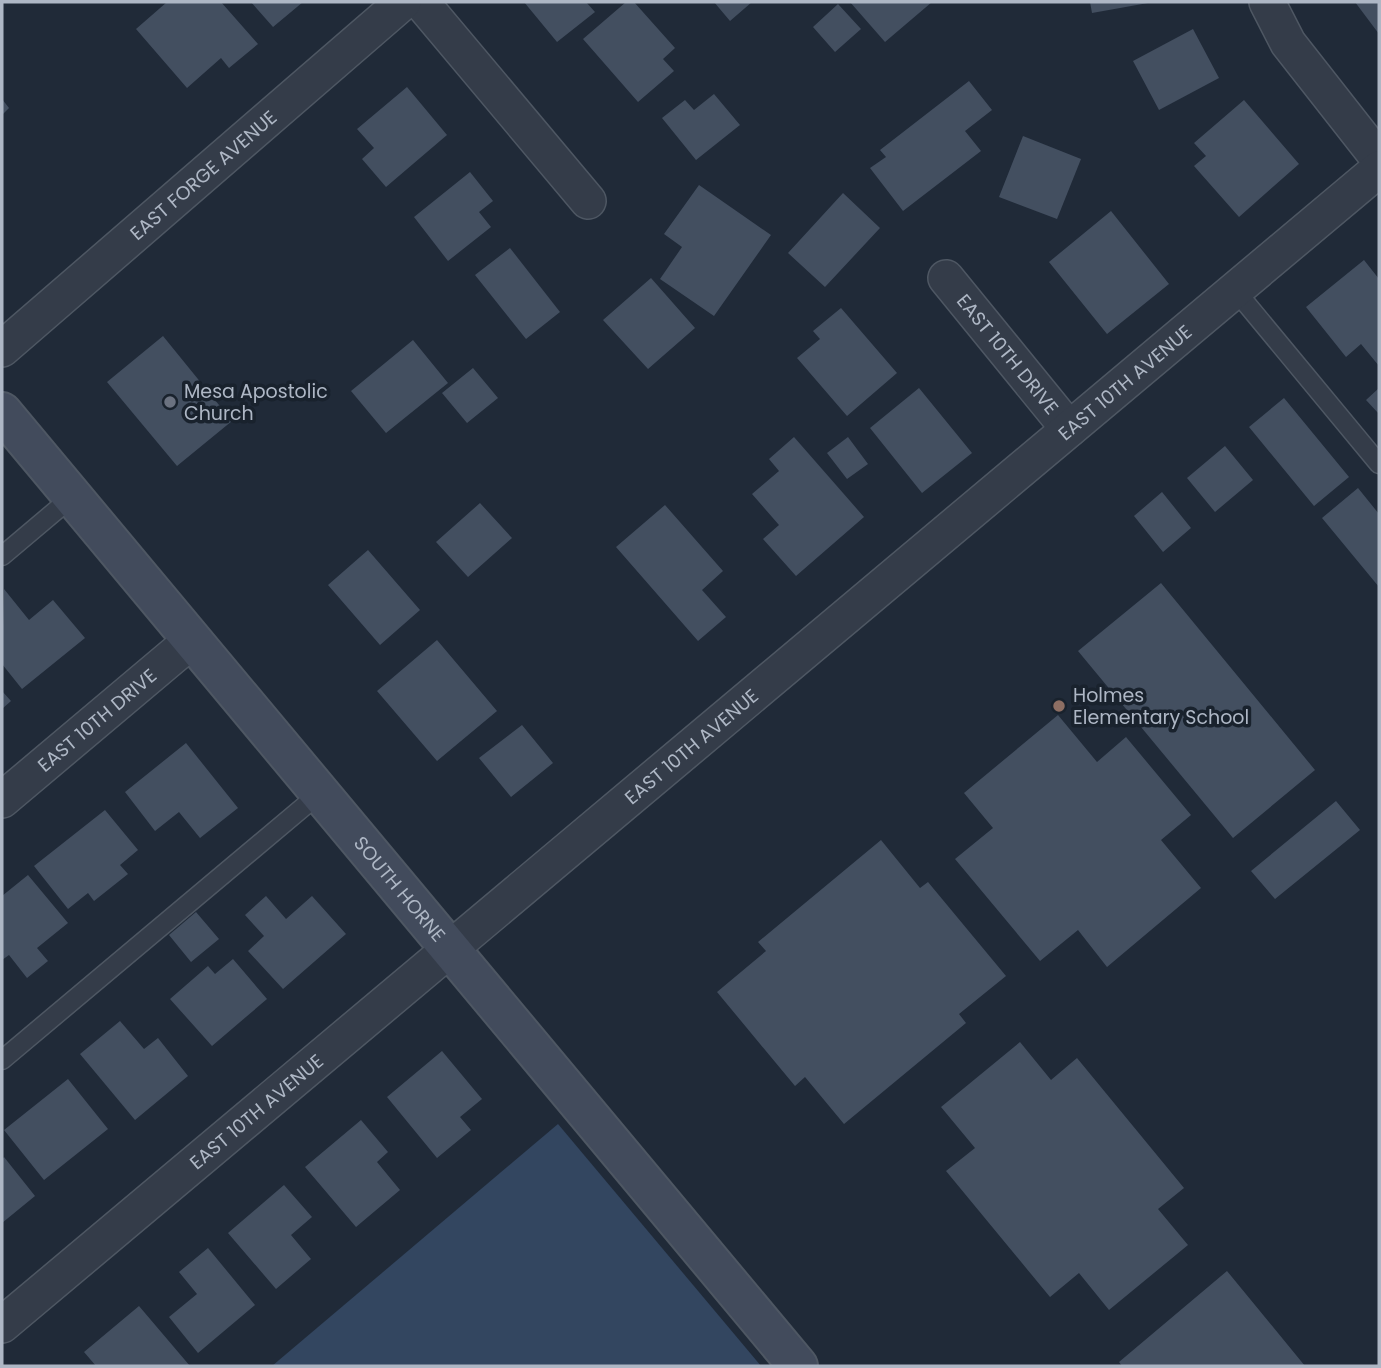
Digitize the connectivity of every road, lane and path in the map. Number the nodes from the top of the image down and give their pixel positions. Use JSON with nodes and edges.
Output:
{"nodes":[{"id":1,"x":404,"y":2,"type":"edge"},
{"id":2,"x":421,"y":2,"type":"edge"},
{"id":3,"x":1267,"y":2,"type":"edge"},
{"id":4,"x":1379,"y":159,"type":"edge"},
{"id":5,"x":1379,"y":169,"type":"edge"},
{"id":6,"x":588,"y":201,"type":"dead end"},
{"id":7,"x":946,"y":278,"type":"dead end"},
{"id":8,"x":1235,"y":290,"type":"junction"},
{"id":9,"x":2,"y":349,"type":"edge"},
{"id":10,"x":2,"y":412,"type":"edge"},
{"id":11,"x":1069,"y":429,"type":"junction"},
{"id":12,"x":1379,"y":464,"type":"edge"},
{"id":13,"x":72,"y":498,"type":"junction"},
{"id":14,"x":2,"y":556,"type":"edge"},
{"id":15,"x":192,"y":640,"type":"junction"},
{"id":16,"x":320,"y":793,"type":"junction"},
{"id":17,"x":2,"y":800,"type":"edge"},
{"id":18,"x":450,"y":949,"type":"junction"},
{"id":19,"x":2,"y":1060,"type":"edge"},
{"id":20,"x":2,"y":1325,"type":"edge"},
{"id":21,"x":798,"y":1366,"type":"edge"}],
"edges":[{"from":1,"to":9,"type":"street","name":"EAST FORGE AVENUE"},
{"from":2,"to":6,"type":"street"},
{"from":3,"to":4,"type":"street"},
{"from":5,"to":8,"type":"street","name":"EAST 10TH AVENUE"},
{"from":7,"to":11,"type":"street","name":"EAST 10TH DRIVE"},
{"from":8,"to":11,"type":"street","name":"EAST 10TH AVENUE"},
{"from":8,"to":12,"type":"lane"},
{"from":10,"to":13,"type":"street","name":"SOUTH HORNE"},
{"from":11,"to":18,"type":"street","name":"EAST 10TH AVENUE"},
{"from":13,"to":14,"type":"lane"},
{"from":13,"to":15,"type":"street","name":"SOUTH HORNE"},
{"from":15,"to":16,"type":"street","name":"SOUTH HORNE"},
{"from":15,"to":17,"type":"street","name":"EAST 10TH DRIVE"},
{"from":16,"to":18,"type":"street","name":"SOUTH HORNE"},
{"from":16,"to":19,"type":"lane"},
{"from":18,"to":20,"type":"street","name":"EAST 10TH AVENUE"},
{"from":18,"to":21,"type":"street","name":"SOUTH HORNE"}]}
